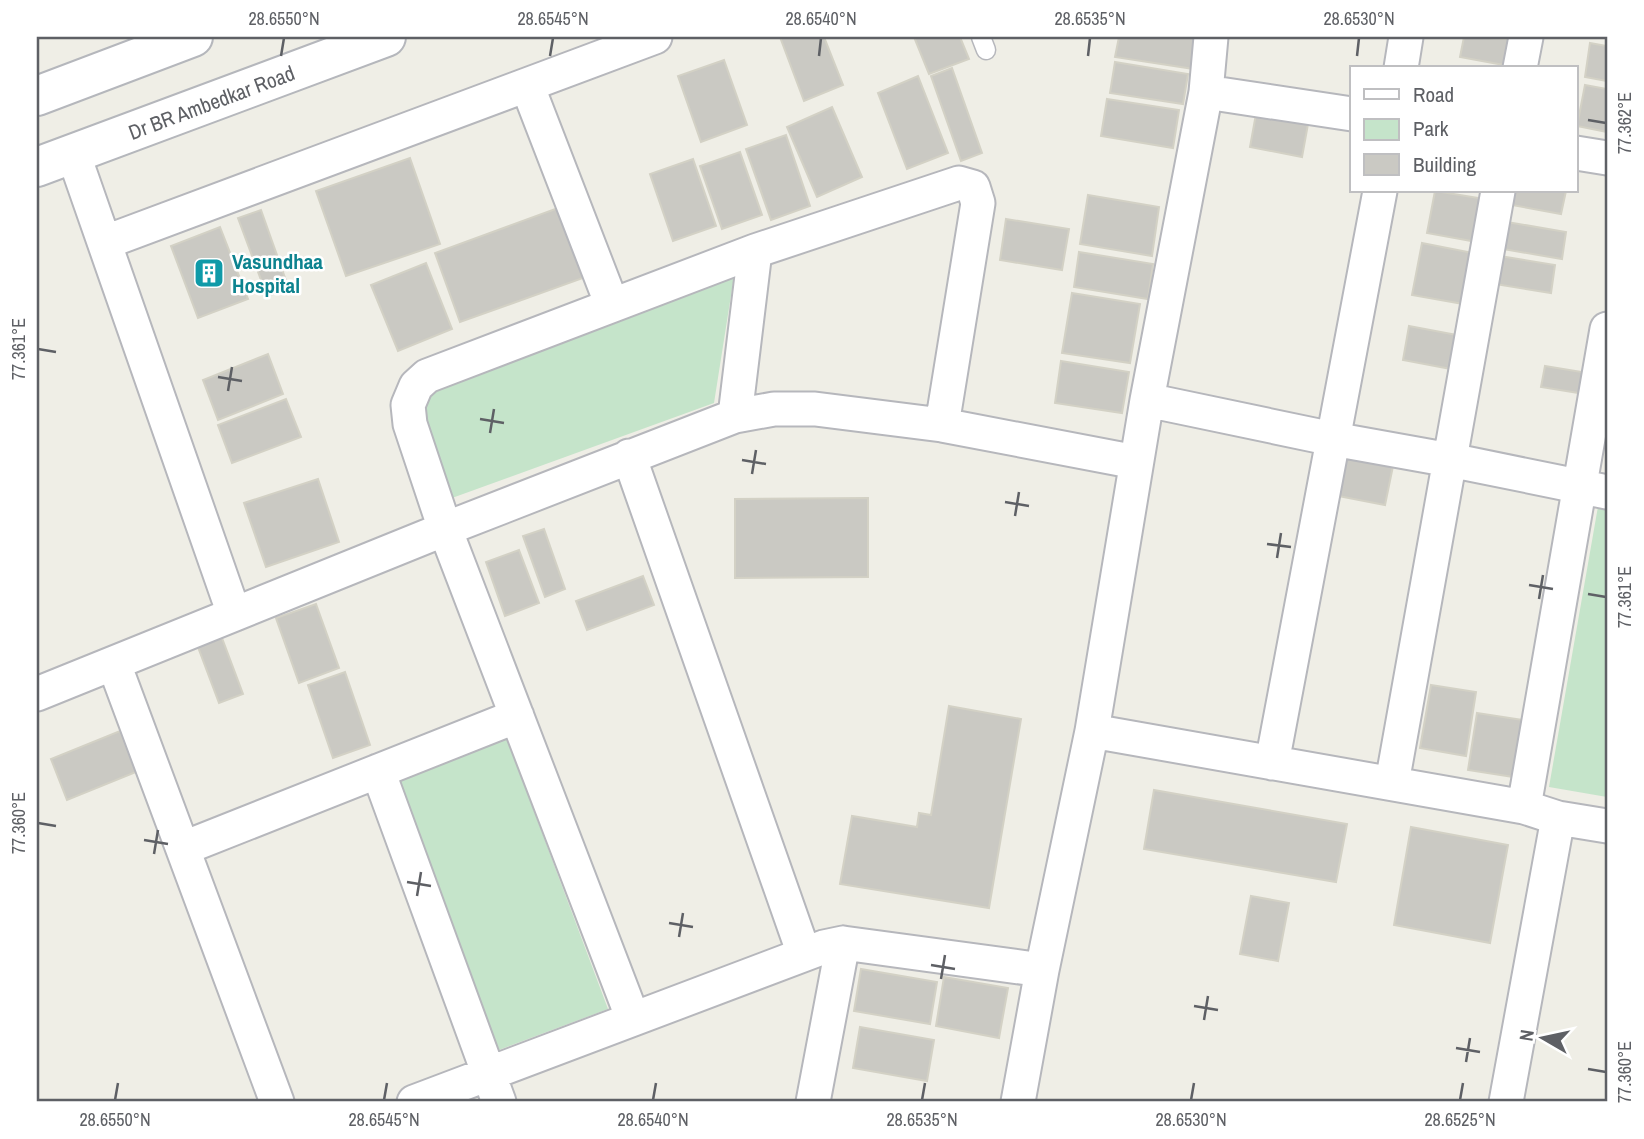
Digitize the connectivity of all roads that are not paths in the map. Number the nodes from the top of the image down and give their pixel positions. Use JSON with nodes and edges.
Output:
{"nodes":[{"id":1,"x":193,"y":37,"type":"edge"},
{"id":2,"x":386,"y":37,"type":"edge"},
{"id":3,"x":655,"y":37,"type":"edge"},
{"id":4,"x":1211,"y":37,"type":"edge"},
{"id":5,"x":1406,"y":37,"type":"edge"},
{"id":6,"x":1526,"y":37,"type":"edge"},
{"id":7,"x":1401,"y":66,"type":"edge"},
{"id":8,"x":1520,"y":66,"type":"edge"},
{"id":9,"x":527,"y":85,"type":"junction"},
{"id":10,"x":38,"y":92,"type":"edge"},
{"id":11,"x":1206,"y":92,"type":"junction"},
{"id":12,"x":1350,"y":114,"type":"edge"},
{"id":13,"x":73,"y":153,"type":"junction"},
{"id":14,"x":1578,"y":153,"type":"edge"},
{"id":15,"x":1607,"y":158,"type":"edge"},
{"id":16,"x":37,"y":167,"type":"edge"},
{"id":17,"x":1380,"y":192,"type":"edge"},
{"id":18,"x":1498,"y":192,"type":"edge"},
{"id":19,"x":106,"y":242,"type":"junction"},
{"id":20,"x":755,"y":251,"type":"junction"},
{"id":21,"x":612,"y":305,"type":"junction"},
{"id":22,"x":1607,"y":329,"type":"edge"},
{"id":23,"x":1147,"y":400,"type":"junction"},
{"id":24,"x":735,"y":416,"type":"junction"},
{"id":25,"x":942,"y":425,"type":"junction"},
{"id":26,"x":1334,"y":439,"type":"junction"},
{"id":27,"x":629,"y":456,"type":"junction"},
{"id":28,"x":1450,"y":460,"type":"junction"},
{"id":29,"x":1136,"y":461,"type":"junction"},
{"id":30,"x":1594,"y":489,"type":"edge"},
{"id":31,"x":445,"y":529,"type":"junction"},
{"id":32,"x":234,"y":614,"type":"junction"},
{"id":33,"x":114,"y":664,"type":"junction"},
{"id":34,"x":37,"y":694,"type":"edge"},
{"id":35,"x":517,"y":716,"type":"junction"},
{"id":36,"x":1092,"y":731,"type":"junction"},
{"id":37,"x":1272,"y":762,"type":"junction"},
{"id":38,"x":379,"y":771,"type":"junction"},
{"id":39,"x":1392,"y":783,"type":"junction"},
{"id":40,"x":1524,"y":807,"type":"junction"},
{"id":41,"x":1558,"y":818,"type":"junction"},
{"id":42,"x":1607,"y":826,"type":"edge"},
{"id":43,"x":184,"y":848,"type":"junction"},
{"id":44,"x":843,"y":943,"type":"junction"},
{"id":45,"x":804,"y":954,"type":"junction"},
{"id":46,"x":1042,"y":970,"type":"junction"},
{"id":47,"x":633,"y":1019,"type":"junction"},
{"id":48,"x":494,"y":1088,"type":"edge"},
{"id":49,"x":277,"y":1102,"type":"edge"},
{"id":50,"x":414,"y":1102,"type":"edge"},
{"id":51,"x":813,"y":1102,"type":"edge"},
{"id":52,"x":1018,"y":1102,"type":"edge"},
{"id":53,"x":1506,"y":1102,"type":"edge"}],
"edges":[{"from":1,"to":10,"type":"street"},
{"from":2,"to":13,"type":"street","name":"Dr BR Ambedkar Road"},
{"from":3,"to":9,"type":"street"},
{"from":4,"to":11,"type":"street"},
{"from":5,"to":7,"type":"street"},
{"from":6,"to":8,"type":"street"},
{"from":9,"to":19,"type":"street"},
{"from":9,"to":21,"type":"street"},
{"from":11,"to":12,"type":"street"},
{"from":11,"to":23,"type":"street"},
{"from":13,"to":16,"type":"street","name":"Dr BR Ambedkar Road"},
{"from":13,"to":19,"type":"street"},
{"from":14,"to":15,"type":"street"},
{"from":17,"to":26,"type":"street"},
{"from":18,"to":28,"type":"street"},
{"from":19,"to":32,"type":"street"},
{"from":20,"to":21,"type":"street"},
{"from":20,"to":24,"type":"street"},
{"from":20,"to":25,"type":"street"},
{"from":21,"to":31,"type":"street"},
{"from":22,"to":30,"type":"street"},
{"from":23,"to":26,"type":"street"},
{"from":23,"to":29,"type":"street"},
{"from":24,"to":25,"type":"street"},
{"from":24,"to":27,"type":"street"},
{"from":25,"to":29,"type":"street"},
{"from":26,"to":28,"type":"street"},
{"from":26,"to":37,"type":"street"},
{"from":27,"to":31,"type":"street"},
{"from":27,"to":45,"type":"street"},
{"from":28,"to":30,"type":"street"},
{"from":28,"to":39,"type":"street"},
{"from":29,"to":36,"type":"street"},
{"from":30,"to":40,"type":"street"},
{"from":31,"to":32,"type":"street"},
{"from":31,"to":35,"type":"street"},
{"from":32,"to":33,"type":"street"},
{"from":33,"to":34,"type":"street"},
{"from":33,"to":43,"type":"street"},
{"from":35,"to":38,"type":"street"},
{"from":35,"to":47,"type":"street"},
{"from":36,"to":37,"type":"street"},
{"from":36,"to":46,"type":"street"},
{"from":37,"to":39,"type":"street"},
{"from":38,"to":43,"type":"street"},
{"from":38,"to":48,"type":"street"},
{"from":39,"to":40,"type":"street"},
{"from":40,"to":41,"type":"street"},
{"from":41,"to":42,"type":"street"},
{"from":41,"to":53,"type":"street"},
{"from":43,"to":49,"type":"street"},
{"from":44,"to":45,"type":"street"},
{"from":44,"to":46,"type":"street"},
{"from":44,"to":51,"type":"street"},
{"from":45,"to":47,"type":"street"},
{"from":46,"to":52,"type":"street"},
{"from":47,"to":48,"type":"street"},
{"from":48,"to":50,"type":"street"}]}
